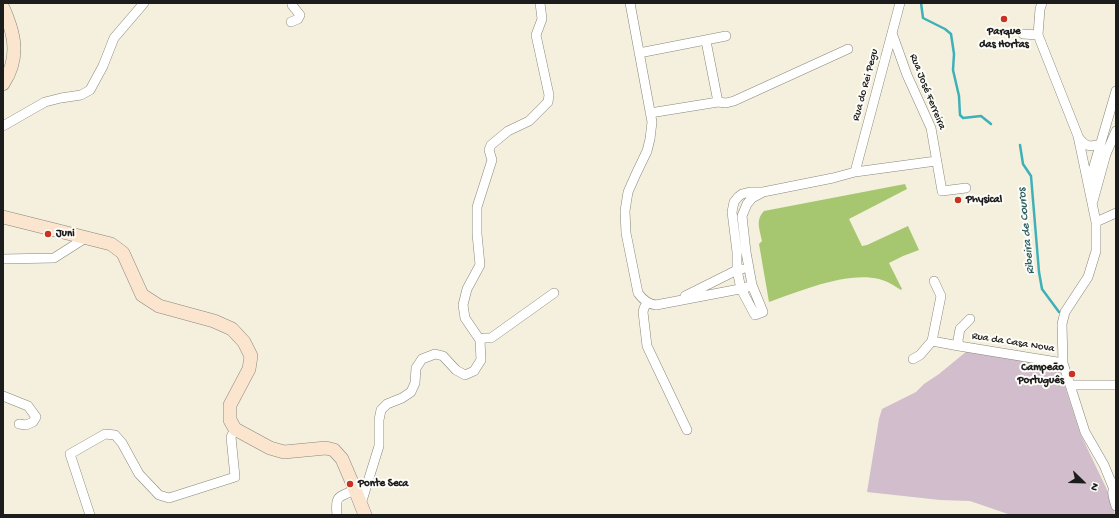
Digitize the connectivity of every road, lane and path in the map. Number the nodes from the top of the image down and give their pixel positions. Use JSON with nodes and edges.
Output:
{"nodes":[{"id":1,"x":144,"y":3,"type":"edge"},
{"id":2,"x":293,"y":3,"type":"edge"},
{"id":3,"x":540,"y":3,"type":"edge"},
{"id":4,"x":630,"y":3,"type":"edge"},
{"id":5,"x":900,"y":3,"type":"edge"},
{"id":6,"x":1042,"y":3,"type":"edge"},
{"id":7,"x":3,"y":8,"type":"edge"},
{"id":8,"x":291,"y":22,"type":"dead end"},
{"id":9,"x":892,"y":33,"type":"junction"},
{"id":10,"x":1023,"y":34,"type":"dead end"},
{"id":11,"x":1038,"y":35,"type":"junction"},
{"id":12,"x":726,"y":36,"type":"dead end"},
{"id":13,"x":706,"y":41,"type":"junction"},
{"id":14,"x":848,"y":49,"type":"dead end"},
{"id":15,"x":639,"y":53,"type":"junction"},
{"id":16,"x":3,"y":84,"type":"edge"},
{"id":17,"x":1116,"y":91,"type":"edge"},
{"id":18,"x":718,"y":102,"type":"junction"},
{"id":19,"x":650,"y":113,"type":"junction"},
{"id":20,"x":3,"y":126,"type":"edge"},
{"id":21,"x":1116,"y":131,"type":"edge"},
{"id":22,"x":1078,"y":136,"type":"junction"},
{"id":23,"x":1100,"y":144,"type":"junction"},
{"id":24,"x":936,"y":161,"type":"junction"},
{"id":25,"x":855,"y":172,"type":"junction"},
{"id":26,"x":966,"y":188,"type":"dead end"},
{"id":27,"x":763,"y":192,"type":"junction"},
{"id":28,"x":1093,"y":202,"type":"junction"},
{"id":29,"x":1116,"y":213,"type":"edge"},
{"id":30,"x":3,"y":217,"type":"edge"},
{"id":31,"x":1096,"y":222,"type":"junction"},
{"id":32,"x":87,"y":237,"type":"junction"},
{"id":33,"x":3,"y":259,"type":"edge"},
{"id":34,"x":749,"y":268,"type":"junction"},
{"id":35,"x":737,"y":270,"type":"junction"},
{"id":36,"x":934,"y":281,"type":"dead end"},
{"id":37,"x":752,"y":285,"type":"junction"},
{"id":38,"x":741,"y":289,"type":"junction"},
{"id":39,"x":554,"y":293,"type":"dead end"},
{"id":40,"x":677,"y":300,"type":"junction"},
{"id":41,"x":647,"y":302,"type":"junction"},
{"id":42,"x":970,"y":319,"type":"dead end"},
{"id":43,"x":480,"y":340,"type":"junction"},
{"id":44,"x":932,"y":341,"type":"junction"},
{"id":45,"x":958,"y":346,"type":"junction"},
{"id":46,"x":913,"y":359,"type":"dead end"},
{"id":47,"x":1063,"y":363,"type":"junction"},
{"id":48,"x":1070,"y":385,"type":"junction"},
{"id":49,"x":1116,"y":385,"type":"edge"},
{"id":50,"x":3,"y":396,"type":"edge"},
{"id":51,"x":19,"y":424,"type":"dead end"},
{"id":52,"x":235,"y":429,"type":"junction"},
{"id":53,"x":687,"y":430,"type":"dead end"},
{"id":54,"x":373,"y":465,"type":"junction"},
{"id":55,"x":1104,"y":465,"type":"junction"},
{"id":56,"x":1116,"y":473,"type":"edge"},
{"id":57,"x":1114,"y":485,"type":"edge"},
{"id":58,"x":355,"y":489,"type":"junction"},
{"id":59,"x":1116,"y":506,"type":"edge"},
{"id":60,"x":363,"y":509,"type":"edge"},
{"id":61,"x":90,"y":515,"type":"edge"},
{"id":62,"x":337,"y":515,"type":"edge"}],
"edges":[{"from":1,"to":20,"type":"street"},
{"from":2,"to":8,"type":"street"},
{"from":3,"to":43,"type":"street"},
{"from":4,"to":15,"type":"street"},
{"from":5,"to":9,"type":"street","name":"Rua do Rei Pegu"},
{"from":6,"to":11,"type":"street"},
{"from":7,"to":16,"type":"street"},
{"from":9,"to":24,"type":"street","name":"Rua José Ferreira"},
{"from":9,"to":25,"type":"street","name":"Rua do Rei Pegu"},
{"from":10,"to":11,"type":"street"},
{"from":11,"to":22,"type":"street"},
{"from":12,"to":13,"type":"street"},
{"from":13,"to":15,"type":"street"},
{"from":13,"to":18,"type":"street"},
{"from":14,"to":18,"type":"street"},
{"from":15,"to":19,"type":"street"},
{"from":17,"to":23,"type":"street"},
{"from":18,"to":19,"type":"street"},
{"from":19,"to":41,"type":"street"},
{"from":21,"to":28,"type":"street"},
{"from":22,"to":23,"type":"street"},
{"from":22,"to":28,"type":"street"},
{"from":23,"to":28,"type":"street"},
{"from":24,"to":25,"type":"street"},
{"from":24,"to":26,"type":"street","name":"Rua José Ferreira"},
{"from":25,"to":27,"type":"street"},
{"from":27,"to":34,"type":"street"},
{"from":27,"to":35,"type":"street"},
{"from":28,"to":31,"type":"street"},
{"from":29,"to":31,"type":"street"},
{"from":30,"to":32,"type":"street"},
{"from":31,"to":47,"type":"street"},
{"from":32,"to":33,"type":"street"},
{"from":32,"to":52,"type":"street"},
{"from":34,"to":35,"type":"street"},
{"from":34,"to":37,"type":"street"},
{"from":35,"to":38,"type":"street"},
{"from":35,"to":40,"type":"street"},
{"from":36,"to":44,"type":"street"},
{"from":37,"to":38,"type":"street"},
{"from":37,"to":38,"type":"street"},
{"from":38,"to":40,"type":"street"},
{"from":39,"to":43,"type":"street"},
{"from":40,"to":41,"type":"street"},
{"from":41,"to":53,"type":"street"},
{"from":42,"to":45,"type":"street","name":"Rua da Casa Nova"},
{"from":43,"to":54,"type":"street"},
{"from":44,"to":45,"type":"street","name":"Rua da Casa Nova"},
{"from":44,"to":46,"type":"street"},
{"from":45,"to":47,"type":"street","name":"Rua da Casa Nova"},
{"from":47,"to":48,"type":"street"},
{"from":48,"to":49,"type":"street"},
{"from":48,"to":55,"type":"street"},
{"from":50,"to":51,"type":"street"},
{"from":52,"to":58,"type":"street"},
{"from":52,"to":61,"type":"street"},
{"from":54,"to":58,"type":"street"},
{"from":54,"to":60,"type":"street"},
{"from":55,"to":56,"type":"street"},
{"from":55,"to":57,"type":"street"},
{"from":57,"to":59,"type":"street"},
{"from":58,"to":60,"type":"street"},
{"from":58,"to":62,"type":"street"}]}
